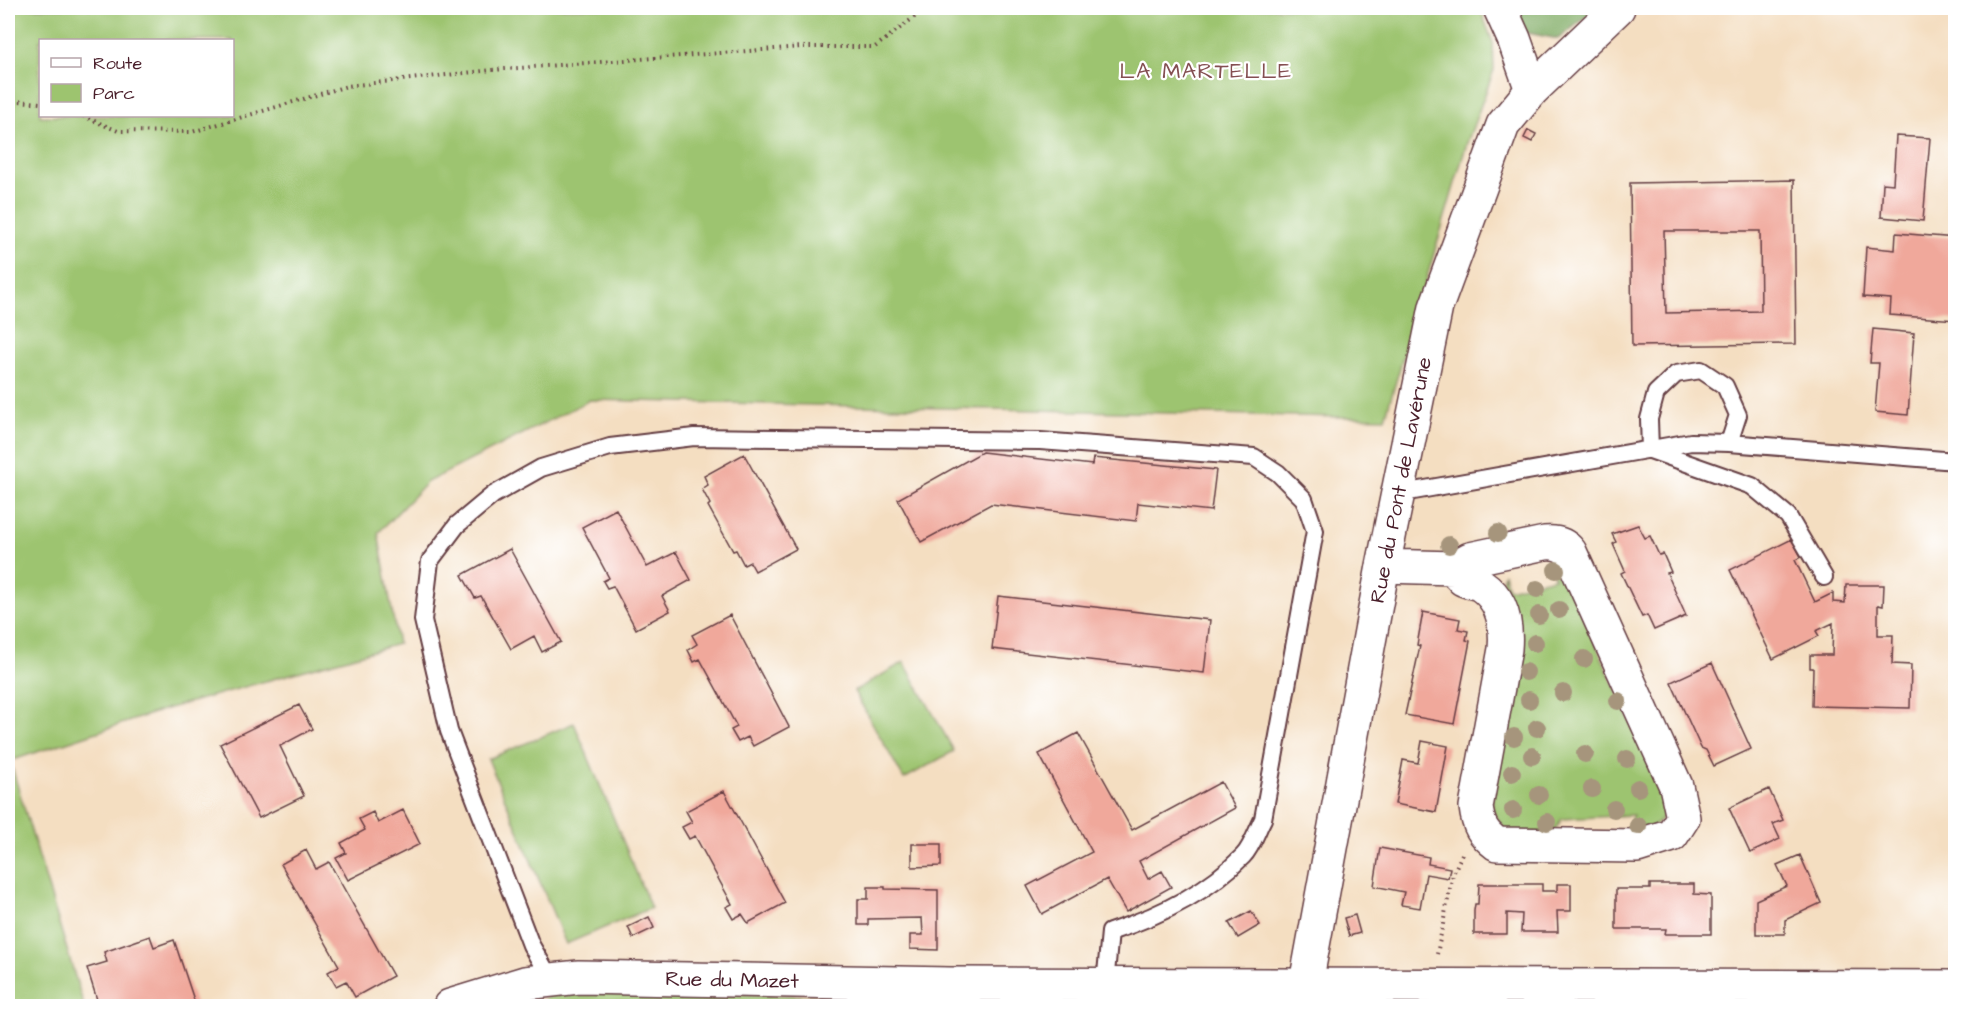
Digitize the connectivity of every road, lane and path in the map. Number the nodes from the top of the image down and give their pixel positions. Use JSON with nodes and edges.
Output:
{"nodes":[{"id":1,"x":912,"y":8,"type":"edge"},
{"id":2,"x":1500,"y":8,"type":"edge"},
{"id":3,"x":1618,"y":8,"type":"edge"},
{"id":4,"x":1532,"y":90,"type":"junction"},
{"id":5,"x":8,"y":100,"type":"edge"},
{"id":6,"x":39,"y":103,"type":"edge"},
{"id":7,"x":85,"y":117,"type":"edge"},
{"id":8,"x":1729,"y":443,"type":"junction"},
{"id":9,"x":1650,"y":450,"type":"junction"},
{"id":10,"x":1956,"y":460,"type":"edge"},
{"id":11,"x":1397,"y":495,"type":"junction"},
{"id":12,"x":1383,"y":566,"type":"junction"},
{"id":13,"x":1454,"y":568,"type":"junction"},
{"id":14,"x":1824,"y":577,"type":"dead end"},
{"id":15,"x":1482,"y":831,"type":"junction"},
{"id":16,"x":551,"y":980,"type":"junction"},
{"id":17,"x":1105,"y":984,"type":"junction"},
{"id":18,"x":1435,"y":987,"type":"junction"},
{"id":19,"x":1956,"y":987,"type":"edge"},
{"id":20,"x":1304,"y":996,"type":"edge"},
{"id":21,"x":450,"y":1006,"type":"edge"}],
"edges":[{"from":1,"to":7,"type":"path"},
{"from":2,"to":4,"type":"street"},
{"from":3,"to":4,"type":"street","name":"Rue du Pont de Lavérune"},
{"from":4,"to":11,"type":"street","name":"Rue du Pont de Lavérune"},
{"from":5,"to":6,"type":"path"},
{"from":8,"to":9,"type":"lane"},
{"from":8,"to":9,"type":"lane"},
{"from":8,"to":10,"type":"lane"},
{"from":9,"to":11,"type":"lane"},
{"from":9,"to":14,"type":"lane"},
{"from":11,"to":12,"type":"street","name":"Rue du Pont de Lavérune"},
{"from":12,"to":13,"type":"street"},
{"from":12,"to":20,"type":"street","name":"Rue du Pont de Lavérune"},
{"from":13,"to":15,"type":"street"},
{"from":13,"to":15,"type":"street"},
{"from":15,"to":18,"type":"path"},
{"from":16,"to":17,"type":"street","name":"Rue du Mazet"},
{"from":16,"to":17,"type":"lane"},
{"from":16,"to":21,"type":"street","name":"Rue du Mazet"},
{"from":17,"to":20,"type":"street","name":"Rue du Mazet"},
{"from":18,"to":19,"type":"street","name":"Rue du Mazet"},
{"from":18,"to":20,"type":"street","name":"Rue du Mazet"}]}
